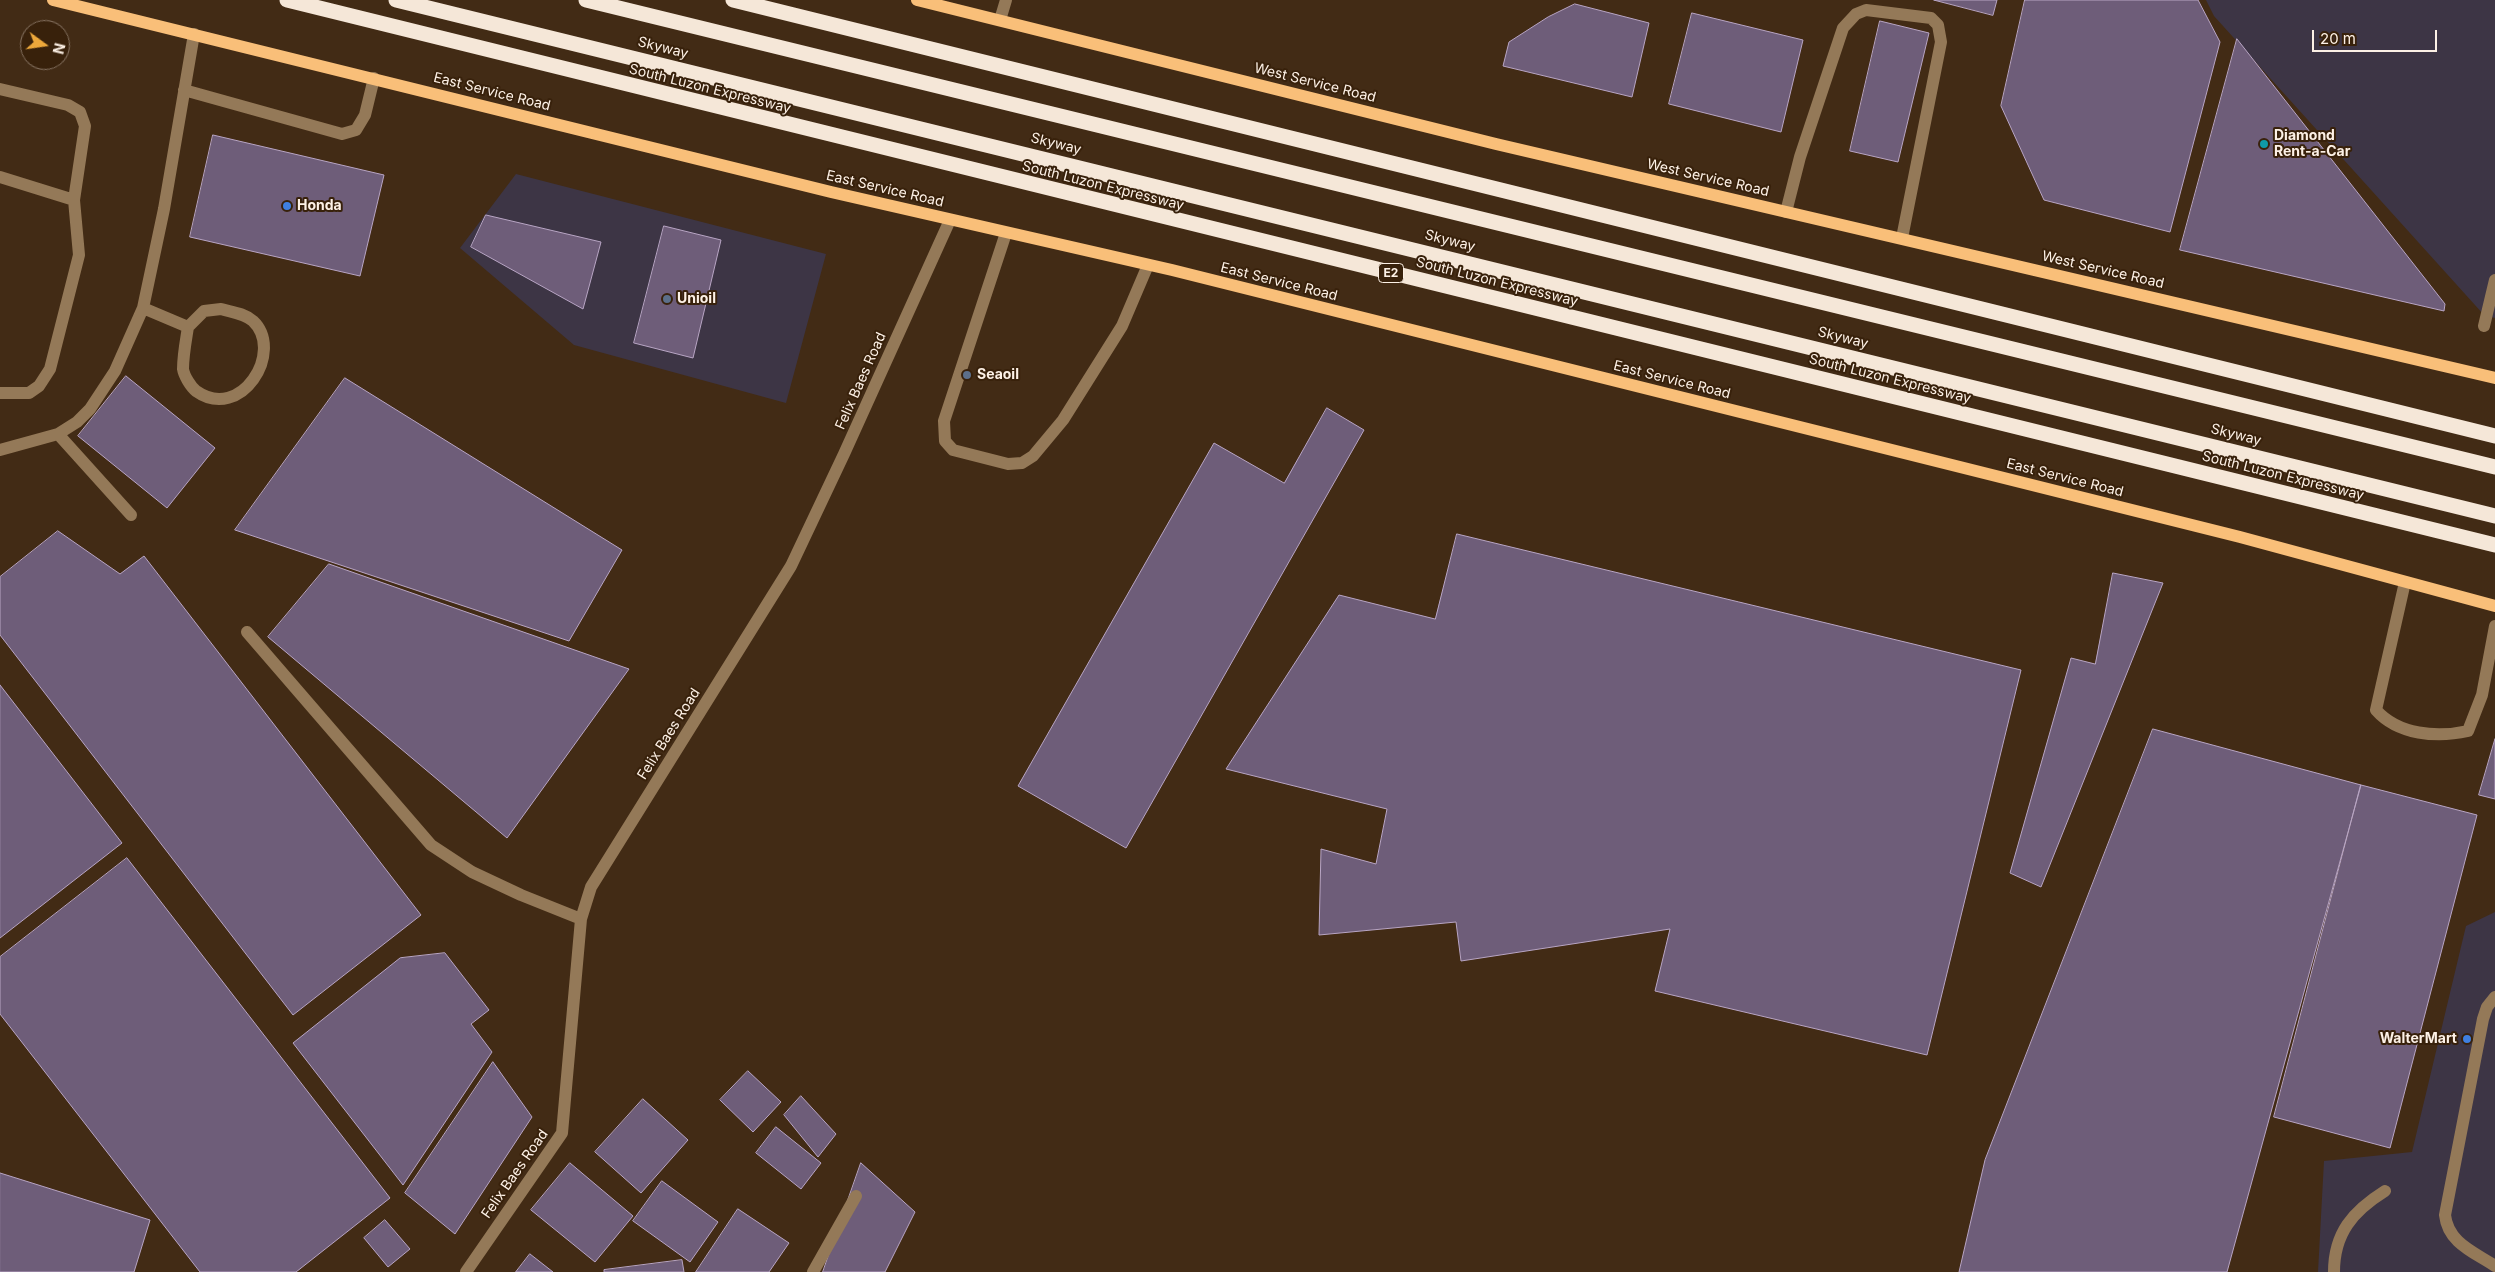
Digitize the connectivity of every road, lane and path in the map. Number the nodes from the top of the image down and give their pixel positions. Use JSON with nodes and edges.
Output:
{"nodes":[{"id":1,"x":53,"y":0,"type":"edge"},
{"id":2,"x":287,"y":0,"type":"edge"},
{"id":3,"x":396,"y":0,"type":"edge"},
{"id":4,"x":586,"y":0,"type":"edge"},
{"id":5,"x":733,"y":0,"type":"edge"},
{"id":6,"x":917,"y":0,"type":"edge"},
{"id":7,"x":1006,"y":0,"type":"edge"},
{"id":8,"x":1000,"y":20,"type":"junction"},
{"id":9,"x":194,"y":34,"type":"junction"},
{"id":10,"x":374,"y":78,"type":"junction"},
{"id":11,"x":0,"y":89,"type":"edge"},
{"id":12,"x":184,"y":90,"type":"junction"},
{"id":13,"x":0,"y":178,"type":"edge"},
{"id":14,"x":74,"y":200,"type":"junction"},
{"id":15,"x":1786,"y":212,"type":"junction"},
{"id":16,"x":950,"y":220,"type":"junction"},
{"id":17,"x":1006,"y":232,"type":"junction"},
{"id":18,"x":1902,"y":238,"type":"junction"},
{"id":19,"x":1148,"y":265,"type":"junction"},
{"id":20,"x":2495,"y":280,"type":"edge"},
{"id":21,"x":143,"y":308,"type":"junction"},
{"id":22,"x":2484,"y":326,"type":"dead end"},
{"id":23,"x":188,"y":327,"type":"junction"},
{"id":24,"x":2495,"y":378,"type":"edge"},
{"id":25,"x":0,"y":393,"type":"edge"},
{"id":26,"x":58,"y":434,"type":"junction"},
{"id":27,"x":2495,"y":436,"type":"edge"},
{"id":28,"x":0,"y":450,"type":"edge"},
{"id":29,"x":2495,"y":467,"type":"edge"},
{"id":30,"x":132,"y":515,"type":"dead end"},
{"id":31,"x":2495,"y":516,"type":"edge"},
{"id":32,"x":2495,"y":545,"type":"edge"},
{"id":33,"x":2404,"y":582,"type":"junction"},
{"id":34,"x":2495,"y":606,"type":"edge"},
{"id":35,"x":2495,"y":626,"type":"edge"},
{"id":36,"x":247,"y":632,"type":"dead end"},
{"id":37,"x":581,"y":919,"type":"junction"},
{"id":38,"x":2495,"y":997,"type":"edge"},
{"id":39,"x":2384,"y":1191,"type":"dead end"},
{"id":40,"x":856,"y":1196,"type":"dead end"},
{"id":41,"x":2495,"y":1266,"type":"edge"},
{"id":42,"x":466,"y":1272,"type":"edge"},
{"id":43,"x":813,"y":1272,"type":"edge"},
{"id":44,"x":2334,"y":1272,"type":"edge"}],
"edges":[{"from":1,"to":9,"type":"main road","name":"East Service Road"},
{"from":2,"to":32,"type":"highway","name":"South Luzon Expressway","number":"E2"},
{"from":3,"to":31,"type":"highway","name":"Skyway","number":"E2"},
{"from":4,"to":29,"type":"highway","name":"Skyway"},
{"from":5,"to":27,"type":"highway"},
{"from":6,"to":8,"type":"main road","name":"West Service Road"},
{"from":7,"to":8,"type":"street"},
{"from":8,"to":15,"type":"main road","name":"West Service Road"},
{"from":9,"to":10,"type":"main road","name":"East Service Road"},
{"from":9,"to":12,"type":"street"},
{"from":10,"to":12,"type":"street"},
{"from":10,"to":16,"type":"main road","name":"East Service Road"},
{"from":11,"to":14,"type":"street"},
{"from":12,"to":21,"type":"street"},
{"from":13,"to":14,"type":"street"},
{"from":14,"to":25,"type":"street"},
{"from":15,"to":18,"type":"main road","name":"West Service Road"},
{"from":15,"to":18,"type":"street"},
{"from":16,"to":17,"type":"main road","name":"East Service Road"},
{"from":16,"to":37,"type":"street","name":"Felix Baes Road"},
{"from":17,"to":19,"type":"main road","name":"East Service Road"},
{"from":17,"to":19,"type":"street"},
{"from":18,"to":24,"type":"main road","name":"West Service Road"},
{"from":19,"to":33,"type":"main road","name":"East Service Road"},
{"from":20,"to":22,"type":"street"},
{"from":21,"to":23,"type":"street"},
{"from":21,"to":26,"type":"street"},
{"from":23,"to":23,"type":"street"},
{"from":26,"to":28,"type":"street"},
{"from":26,"to":30,"type":"street"},
{"from":33,"to":34,"type":"main road","name":"East Service Road"},
{"from":33,"to":35,"type":"street"},
{"from":36,"to":37,"type":"street"},
{"from":37,"to":42,"type":"street","name":"Felix Baes Road"},
{"from":38,"to":41,"type":"street"},
{"from":39,"to":44,"type":"street"},
{"from":40,"to":43,"type":"street"}]}
